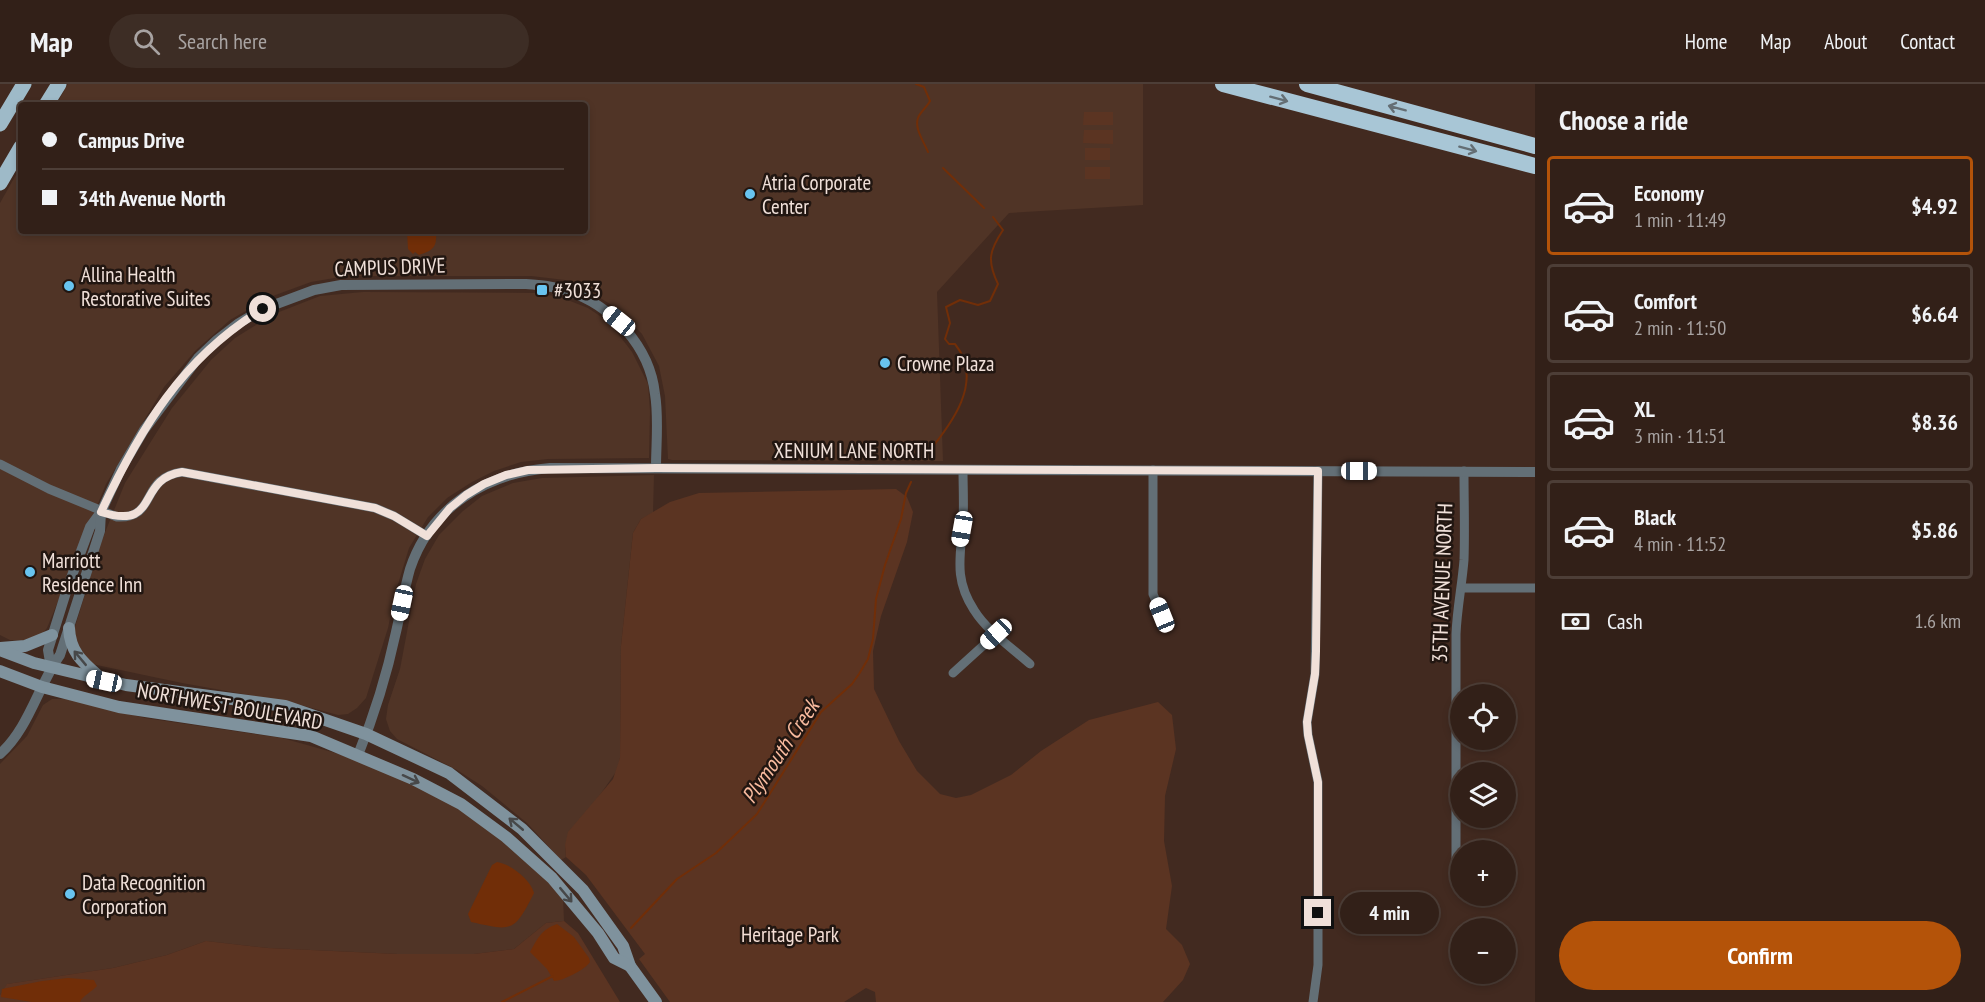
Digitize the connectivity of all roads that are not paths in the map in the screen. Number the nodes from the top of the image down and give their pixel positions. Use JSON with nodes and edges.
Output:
{"nodes":[{"id":1,"x":24,"y":84,"type":"edge"},
{"id":2,"x":59,"y":84,"type":"edge"},
{"id":3,"x":1223,"y":84,"type":"edge"},
{"id":4,"x":1307,"y":84,"type":"edge"},
{"id":5,"x":48,"y":102,"type":"edge"},
{"id":6,"x":0,"y":124,"type":"edge"},
{"id":7,"x":1535,"y":146,"type":"edge"},
{"id":8,"x":18,"y":152,"type":"edge"},
{"id":9,"x":1535,"y":166,"type":"edge"},
{"id":10,"x":0,"y":183,"type":"edge"},
{"id":11,"x":0,"y":464,"type":"edge"},
{"id":12,"x":656,"y":468,"type":"junction"},
{"id":13,"x":963,"y":470,"type":"junction"},
{"id":14,"x":1153,"y":470,"type":"junction"},
{"id":15,"x":1318,"y":471,"type":"junction"},
{"id":16,"x":1464,"y":471,"type":"junction"},
{"id":17,"x":1535,"y":472,"type":"edge"},
{"id":18,"x":101,"y":512,"type":"junction"},
{"id":19,"x":427,"y":536,"type":"junction"},
{"id":20,"x":1462,"y":588,"type":"junction"},
{"id":21,"x":1535,"y":588,"type":"edge"},
{"id":22,"x":1162,"y":615,"type":"dead end"},
{"id":23,"x":69,"y":628,"type":"junction"},
{"id":24,"x":996,"y":634,"type":"junction"},
{"id":25,"x":52,"y":635,"type":"junction"},
{"id":26,"x":0,"y":649,"type":"edge"},
{"id":27,"x":1030,"y":664,"type":"dead end"},
{"id":28,"x":51,"y":668,"type":"junction"},
{"id":29,"x":0,"y":671,"type":"edge"},
{"id":30,"x":953,"y":673,"type":"dead end"},
{"id":31,"x":104,"y":681,"type":"junction"},
{"id":32,"x":42,"y":687,"type":"junction"},
{"id":33,"x":366,"y":734,"type":"junction"},
{"id":34,"x":0,"y":754,"type":"edge"},
{"id":35,"x":358,"y":755,"type":"junction"},
{"id":36,"x":1456,"y":840,"type":"edge"},
{"id":37,"x":630,"y":966,"type":"junction"},
{"id":38,"x":656,"y":1002,"type":"edge"},
{"id":39,"x":1313,"y":1002,"type":"edge"}],
"edges":[{"from":1,"to":6,"type":"highway"},
{"from":2,"to":5,"type":"highway"},
{"from":3,"to":9,"type":"highway","one_way":true},
{"from":7,"to":4,"type":"highway","one_way":true},
{"from":8,"to":10,"type":"highway"},
{"from":11,"to":18,"type":"street"},
{"from":12,"to":13,"type":"street","name":"XENIUM LANE NORTH"},
{"from":12,"to":18,"type":"street","name":"CAMPUS DRIVE"},
{"from":12,"to":19,"type":"street","name":"XENIUM LANE NORTH"},
{"from":13,"to":14,"type":"street","name":"XENIUM LANE NORTH"},
{"from":13,"to":24,"type":"street"},
{"from":14,"to":15,"type":"street","name":"XENIUM LANE NORTH"},
{"from":14,"to":22,"type":"street"},
{"from":15,"to":16,"type":"street","name":"XENIUM LANE NORTH"},
{"from":15,"to":39,"type":"street"},
{"from":16,"to":17,"type":"street","name":"XENIUM LANE NORTH"},
{"from":16,"to":20,"type":"street","name":"35TH AVENUE NORTH"},
{"from":18,"to":19,"type":"street"},
{"from":18,"to":23,"type":"street","name":"CAMPUS DRIVE"},
{"from":18,"to":25,"type":"street","name":"CAMPUS DRIVE"},
{"from":19,"to":33,"type":"street","name":"XENIUM LANE NORTH"},
{"from":20,"to":21,"type":"street"},
{"from":20,"to":36,"type":"street","name":"35TH AVENUE NORTH"},
{"from":23,"to":28,"type":"street","name":"CAMPUS DRIVE"},
{"from":31,"to":23,"type":"main road","one_way":true},
{"from":24,"to":27,"type":"street"},
{"from":24,"to":30,"type":"street"},
{"from":25,"to":26,"type":"main road"},
{"from":25,"to":28,"type":"street","name":"CAMPUS DRIVE"},
{"from":26,"to":28,"type":"main road","name":"NORTHWEST BOULEVARD"},
{"from":28,"to":31,"type":"main road","name":"NORTHWEST BOULEVARD"},
{"from":28,"to":32,"type":"street","name":"CAMPUS DRIVE"},
{"from":29,"to":32,"type":"main road","name":"NORTHWEST BOULEVARD"},
{"from":31,"to":33,"type":"main road","name":"NORTHWEST BOULEVARD"},
{"from":32,"to":34,"type":"street","name":"CAMPUS DRIVE"},
{"from":32,"to":35,"type":"main road","name":"NORTHWEST BOULEVARD"},
{"from":33,"to":35,"type":"street","name":"XENIUM LANE NORTH"},
{"from":37,"to":33,"type":"main road","name":"NORTHWEST BOULEVARD","one_way":true},
{"from":35,"to":37,"type":"main road","name":"NORTHWEST BOULEVARD","one_way":true},
{"from":37,"to":38,"type":"main road","name":"NORTHWEST BOULEVARD"}]}
